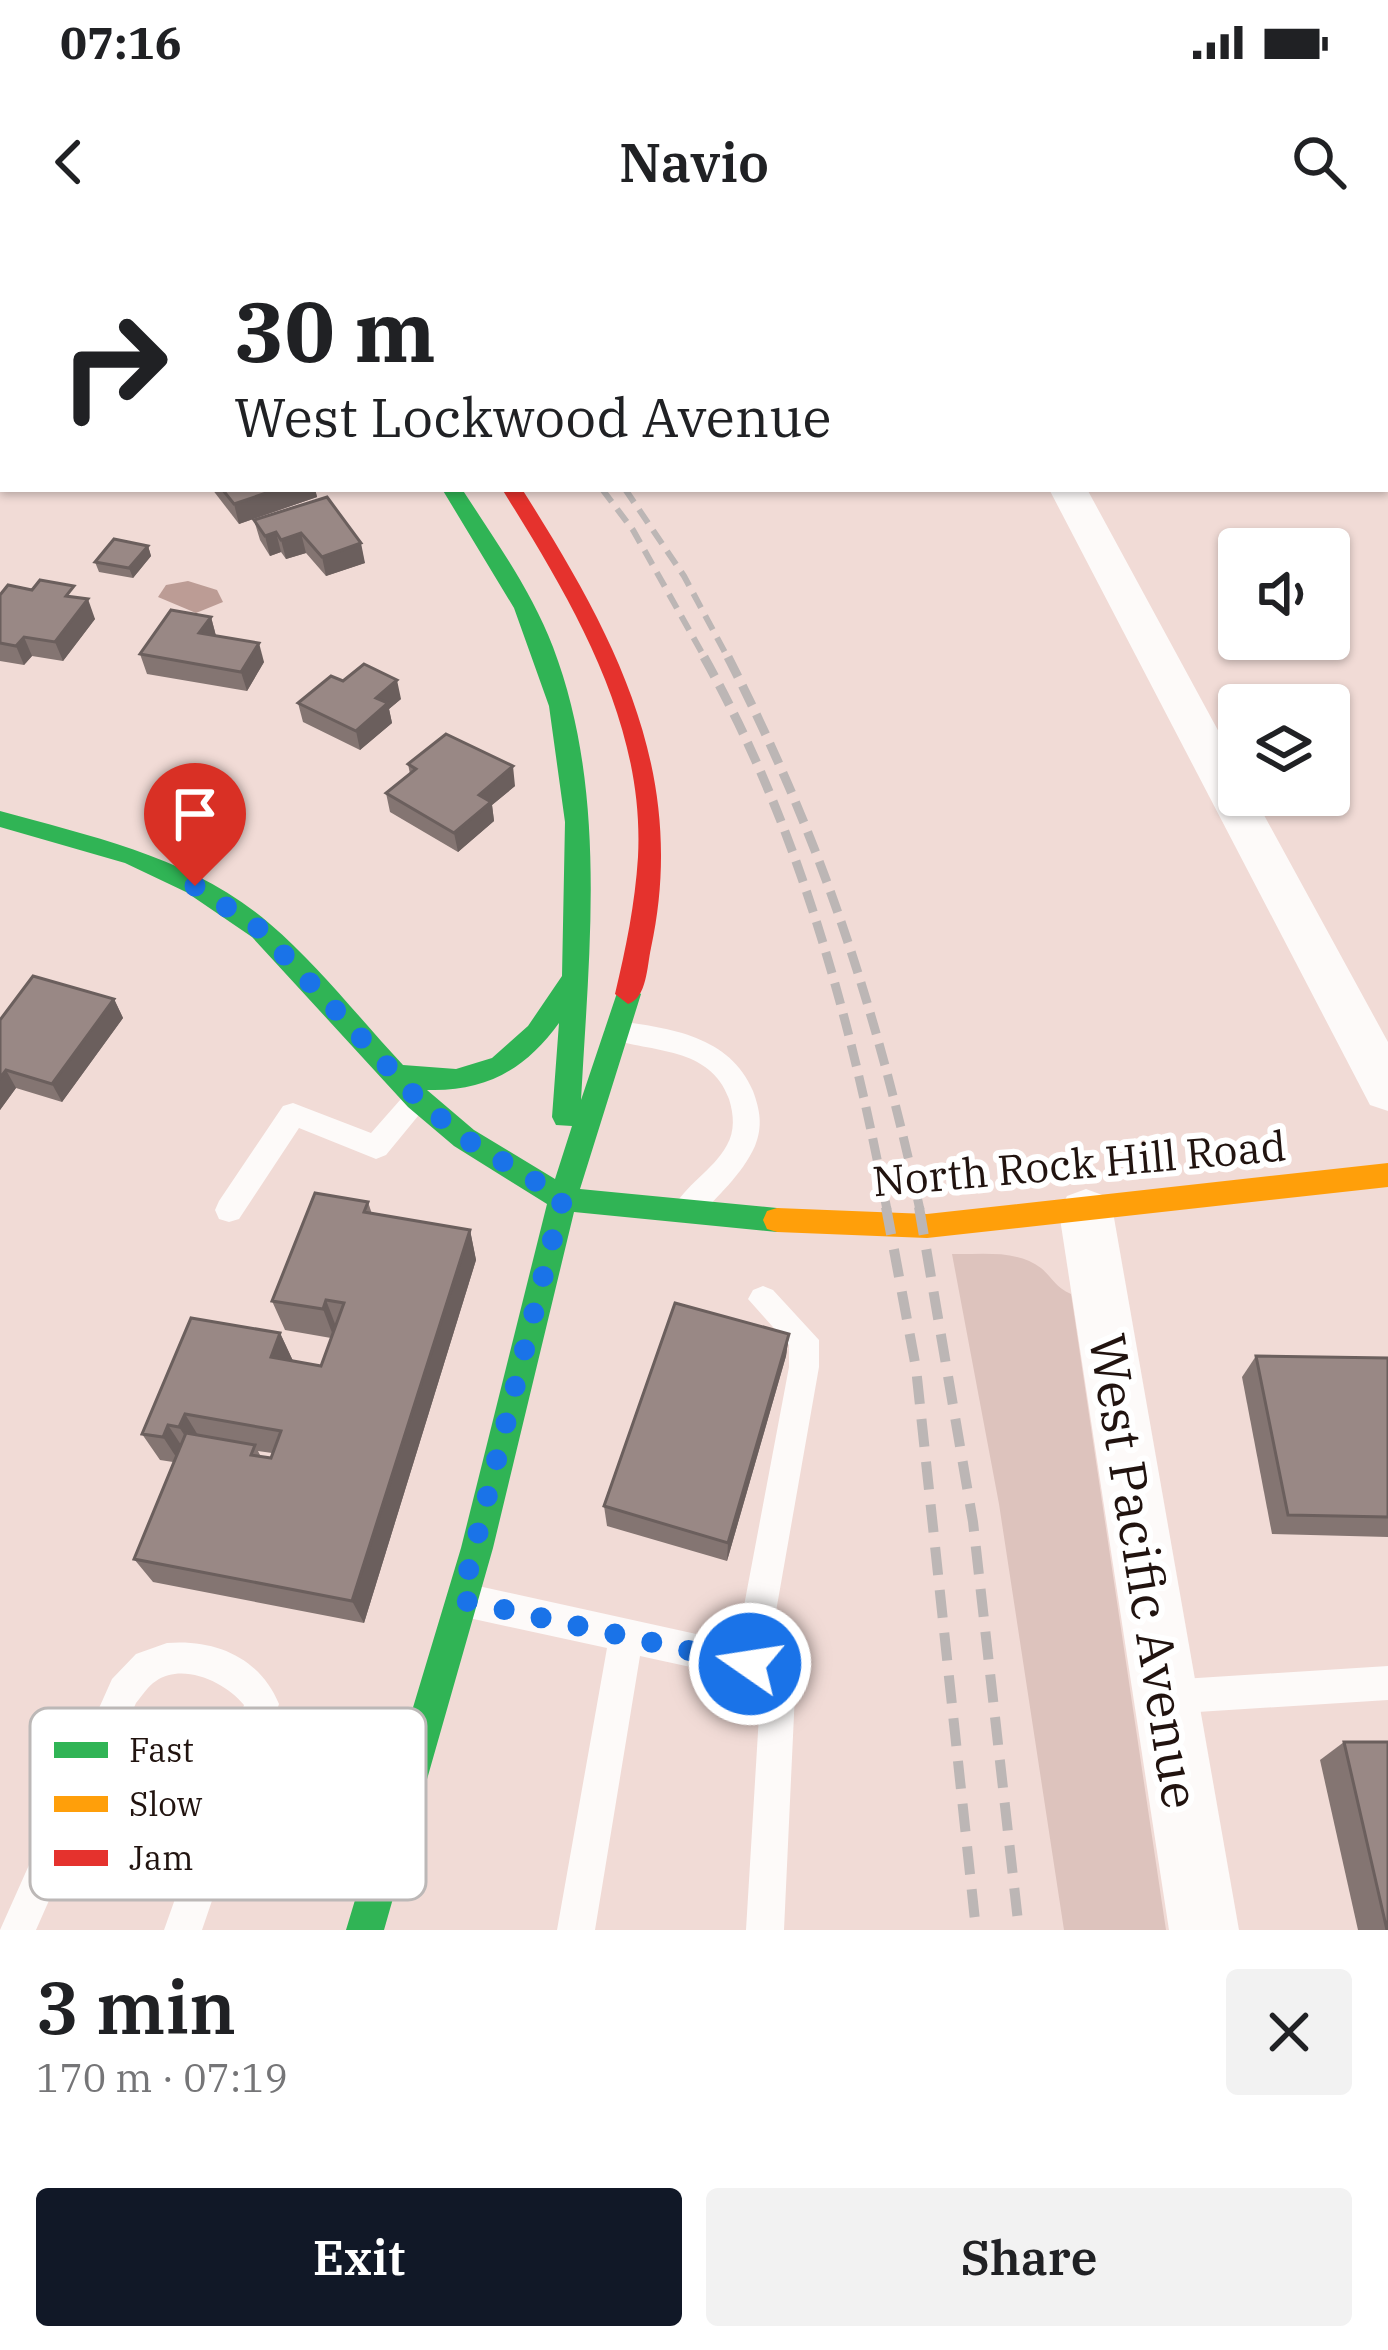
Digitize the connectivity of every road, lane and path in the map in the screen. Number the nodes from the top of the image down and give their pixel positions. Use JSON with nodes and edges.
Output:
{"nodes":[{"id":1,"x":454,"y":492,"type":"edge"},
{"id":2,"x":514,"y":492,"type":"edge"},
{"id":3,"x":1069,"y":492,"type":"edge"},
{"id":4,"x":0,"y":819,"type":"edge"},
{"id":5,"x":571,"y":983,"type":"junction"},
{"id":6,"x":617,"y":1031,"type":"junction"},
{"id":7,"x":396,"y":1075,"type":"junction"},
{"id":8,"x":1388,"y":1090,"type":"edge"},
{"id":9,"x":418,"y":1099,"type":"junction"},
{"id":10,"x":1388,"y":1175,"type":"edge"},
{"id":11,"x":563,"y":1198,"type":"junction"},
{"id":12,"x":229,"y":1210,"type":"dead end"},
{"id":13,"x":686,"y":1211,"type":"junction"},
{"id":14,"x":1086,"y":1212,"type":"junction"},
{"id":15,"x":763,"y":1299,"type":"dead end"},
{"id":16,"x":461,"y":1600,"type":"junction"},
{"id":17,"x":626,"y":1635,"type":"junction"},
{"id":18,"x":750,"y":1664,"type":"junction"},
{"id":19,"x":1388,"y":1683,"type":"edge"},
{"id":20,"x":1166,"y":1697,"type":"junction"},
{"id":21,"x":116,"y":1708,"type":"edge"},
{"id":22,"x":261,"y":1708,"type":"edge"},
{"id":23,"x":426,"y":1720,"type":"edge"},
{"id":24,"x":30,"y":1899,"type":"edge"},
{"id":25,"x":193,"y":1900,"type":"edge"},
{"id":26,"x":374,"y":1900,"type":"edge"},
{"id":27,"x":16,"y":1930,"type":"edge"},
{"id":28,"x":183,"y":1930,"type":"edge"},
{"id":29,"x":365,"y":1930,"type":"edge"},
{"id":30,"x":576,"y":1930,"type":"edge"},
{"id":31,"x":765,"y":1930,"type":"edge"},
{"id":32,"x":1204,"y":1930,"type":"edge"}],
"edges":[{"from":1,"to":5,"type":"main road"},
{"from":2,"to":6,"type":"main road"},
{"from":3,"to":8,"type":"street"},
{"from":4,"to":7,"type":"main road"},
{"from":5,"to":7,"type":"main road"},
{"from":5,"to":11,"type":"main road"},
{"from":6,"to":11,"type":"main road"},
{"from":6,"to":13,"type":"lane"},
{"from":7,"to":9,"type":"main road"},
{"from":9,"to":11,"type":"main road"},
{"from":9,"to":12,"type":"lane"},
{"from":10,"to":14,"type":"main road","name":"North Rock Hill Road"},
{"from":11,"to":13,"type":"main road","name":"North Rock Hill Road"},
{"from":11,"to":16,"type":"main road"},
{"from":13,"to":14,"type":"main road","name":"North Rock Hill Road"},
{"from":14,"to":20,"type":"street","name":"West Pacific Avenue"},
{"from":15,"to":18,"type":"lane"},
{"from":16,"to":17,"type":"lane"},
{"from":16,"to":23,"type":"main road"},
{"from":17,"to":18,"type":"lane"},
{"from":17,"to":30,"type":"lane"},
{"from":18,"to":31,"type":"lane"},
{"from":19,"to":20,"type":"lane"},
{"from":20,"to":32,"type":"street","name":"West Pacific Avenue"},
{"from":21,"to":22,"type":"lane"},
{"from":24,"to":27,"type":"lane"},
{"from":25,"to":28,"type":"lane"},
{"from":26,"to":29,"type":"main road"}]}
